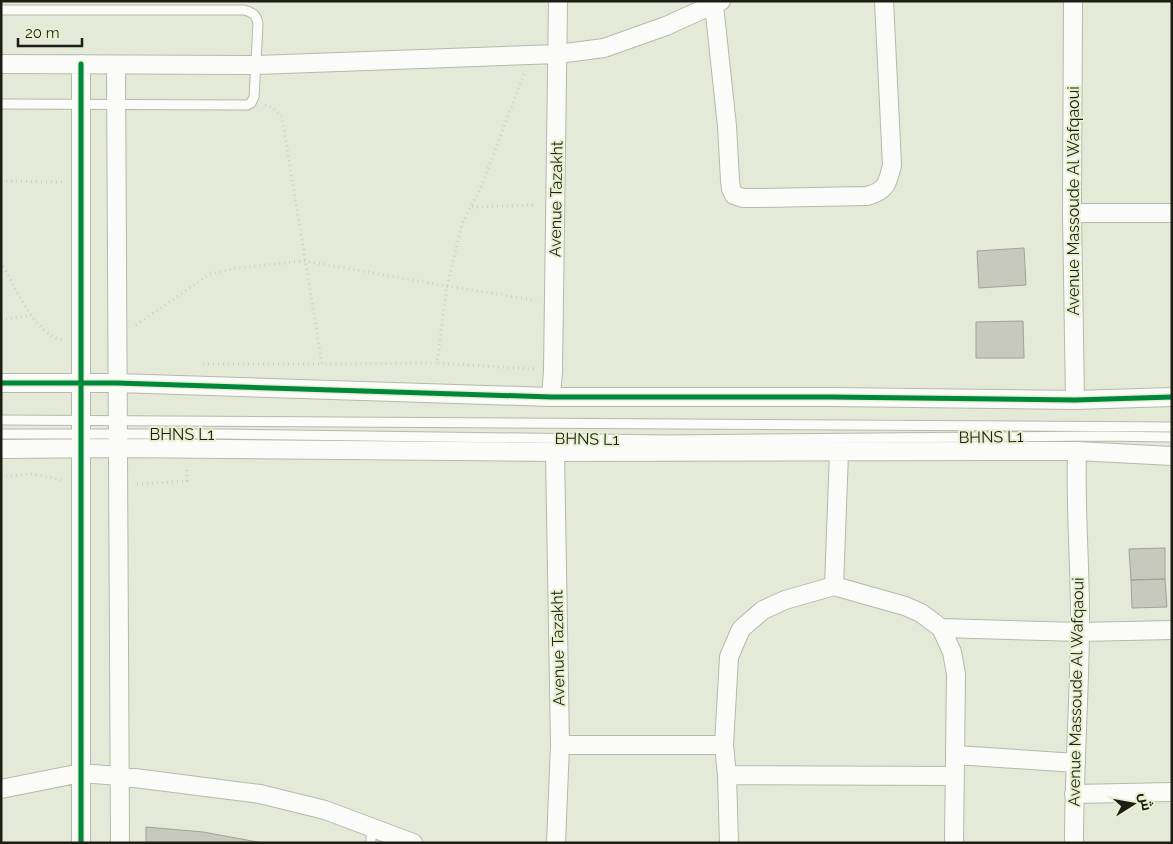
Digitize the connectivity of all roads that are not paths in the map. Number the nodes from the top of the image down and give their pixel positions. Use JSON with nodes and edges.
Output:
{"nodes":[{"id":1,"x":558,"y":1,"type":"edge"},
{"id":2,"x":884,"y":1,"type":"edge"},
{"id":3,"x":1073,"y":1,"type":"edge"},
{"id":4,"x":717,"y":3,"type":"edge"},
{"id":5,"x":1,"y":10,"type":"edge"},
{"id":6,"x":558,"y":54,"type":"junction"},
{"id":7,"x":1,"y":64,"type":"edge"},
{"id":8,"x":82,"y":64,"type":"junction"},
{"id":9,"x":116,"y":64,"type":"junction"},
{"id":10,"x":257,"y":65,"type":"junction"},
{"id":11,"x":1,"y":104,"type":"edge"},
{"id":12,"x":82,"y":105,"type":"junction"},
{"id":13,"x":116,"y":105,"type":"junction"},
{"id":14,"x":1072,"y":213,"type":"junction"},
{"id":15,"x":1172,"y":213,"type":"edge"},
{"id":16,"x":1,"y":383,"type":"edge"},
{"id":17,"x":82,"y":383,"type":"junction"},
{"id":18,"x":117,"y":383,"type":"junction"},
{"id":19,"x":551,"y":397,"type":"junction"},
{"id":20,"x":1172,"y":397,"type":"edge"},
{"id":21,"x":1075,"y":400,"type":"junction"},
{"id":22,"x":1,"y":420,"type":"edge"},
{"id":23,"x":1172,"y":427,"type":"edge"},
{"id":24,"x":1,"y":434,"type":"edge"},
{"id":25,"x":82,"y":434,"type":"junction"},
{"id":26,"x":117,"y":434,"type":"junction"},
{"id":27,"x":1172,"y":437,"type":"edge"},
{"id":28,"x":1,"y":449,"type":"edge"},
{"id":29,"x":1078,"y":451,"type":"junction"},
{"id":30,"x":555,"y":452,"type":"junction"},
{"id":31,"x":839,"y":453,"type":"junction"},
{"id":32,"x":1172,"y":456,"type":"edge"},
{"id":33,"x":834,"y":586,"type":"junction"},
{"id":34,"x":941,"y":628,"type":"junction"},
{"id":35,"x":1172,"y":630,"type":"edge"},
{"id":36,"x":1080,"y":632,"type":"junction"},
{"id":37,"x":724,"y":745,"type":"junction"},
{"id":38,"x":560,"y":746,"type":"junction"},
{"id":39,"x":956,"y":755,"type":"junction"},
{"id":40,"x":1076,"y":763,"type":"junction"},
{"id":41,"x":81,"y":773,"type":"junction"},
{"id":42,"x":728,"y":774,"type":"junction"},
{"id":43,"x":119,"y":776,"type":"junction"},
{"id":44,"x":955,"y":776,"type":"junction"},
{"id":45,"x":1,"y":789,"type":"edge"},
{"id":46,"x":1172,"y":792,"type":"edge"},
{"id":47,"x":1074,"y":794,"type":"junction"},
{"id":48,"x":371,"y":834,"type":"edge"},
{"id":49,"x":82,"y":843,"type":"edge"},
{"id":50,"x":120,"y":843,"type":"edge"},
{"id":51,"x":413,"y":843,"type":"edge"},
{"id":52,"x":556,"y":843,"type":"edge"},
{"id":53,"x":729,"y":843,"type":"edge"},
{"id":54,"x":954,"y":843,"type":"edge"},
{"id":55,"x":1074,"y":843,"type":"edge"}],
"edges":[{"from":1,"to":6,"type":"street","name":"Avenue Tazakht"},
{"from":2,"to":4,"type":"street"},
{"from":3,"to":14,"type":"street","name":"Avenue Massoude Al Wafqaoui"},
{"from":4,"to":6,"type":"street"},
{"from":5,"to":10,"type":"lane"},
{"from":6,"to":10,"type":"street"},
{"from":6,"to":19,"type":"street","name":"Avenue Tazakht"},
{"from":7,"to":8,"type":"street"},
{"from":8,"to":9,"type":"street"},
{"from":8,"to":12,"type":"street"},
{"from":9,"to":10,"type":"street"},
{"from":9,"to":13,"type":"street"},
{"from":10,"to":13,"type":"lane"},
{"from":11,"to":12,"type":"lane"},
{"from":12,"to":13,"type":"lane"},
{"from":12,"to":17,"type":"street"},
{"from":13,"to":18,"type":"street"},
{"from":14,"to":15,"type":"street"},
{"from":14,"to":21,"type":"street","name":"Avenue Massoude Al Wafqaoui"},
{"from":16,"to":17,"type":"street"},
{"from":17,"to":18,"type":"street"},
{"from":17,"to":25,"type":"street"},
{"from":18,"to":19,"type":"street"},
{"from":18,"to":26,"type":"street"},
{"from":19,"to":21,"type":"street"},
{"from":20,"to":21,"type":"street"},
{"from":22,"to":25,"type":"lane","name":"BHNS L1"},
{"from":23,"to":26,"type":"lane","name":"BHNS L1"},
{"from":24,"to":25,"type":"lane","name":"BHNS L1"},
{"from":25,"to":26,"type":"street"},
{"from":25,"to":26,"type":"lane","name":"BHNS L1"},
{"from":25,"to":28,"type":"street"},
{"from":25,"to":41,"type":"street"},
{"from":26,"to":27,"type":"lane","name":"BHNS L1"},
{"from":26,"to":30,"type":"street"},
{"from":26,"to":43,"type":"street"},
{"from":29,"to":31,"type":"street"},
{"from":29,"to":32,"type":"street"},
{"from":29,"to":36,"type":"street","name":"Avenue Massoude Al Wafqaoui"},
{"from":30,"to":31,"type":"street"},
{"from":30,"to":38,"type":"street","name":"Avenue Tazakht"},
{"from":31,"to":33,"type":"street"},
{"from":33,"to":34,"type":"street"},
{"from":33,"to":37,"type":"street"},
{"from":34,"to":36,"type":"street"},
{"from":34,"to":39,"type":"street"},
{"from":35,"to":36,"type":"street"},
{"from":36,"to":40,"type":"street","name":"Avenue Massoude Al Wafqaoui"},
{"from":37,"to":38,"type":"street"},
{"from":37,"to":42,"type":"street"},
{"from":38,"to":52,"type":"street","name":"Avenue Tazakht"},
{"from":39,"to":40,"type":"street"},
{"from":39,"to":44,"type":"street"},
{"from":40,"to":47,"type":"street","name":"Avenue Massoude Al Wafqaoui"},
{"from":41,"to":43,"type":"street"},
{"from":41,"to":45,"type":"street"},
{"from":41,"to":49,"type":"street"},
{"from":42,"to":44,"type":"street"},
{"from":42,"to":53,"type":"street"},
{"from":43,"to":48,"type":"street"},
{"from":43,"to":50,"type":"street"},
{"from":44,"to":54,"type":"street"},
{"from":46,"to":47,"type":"street"},
{"from":47,"to":55,"type":"street","name":"Avenue Massoude Al Wafqaoui"},
{"from":48,"to":51,"type":"street"}]}
